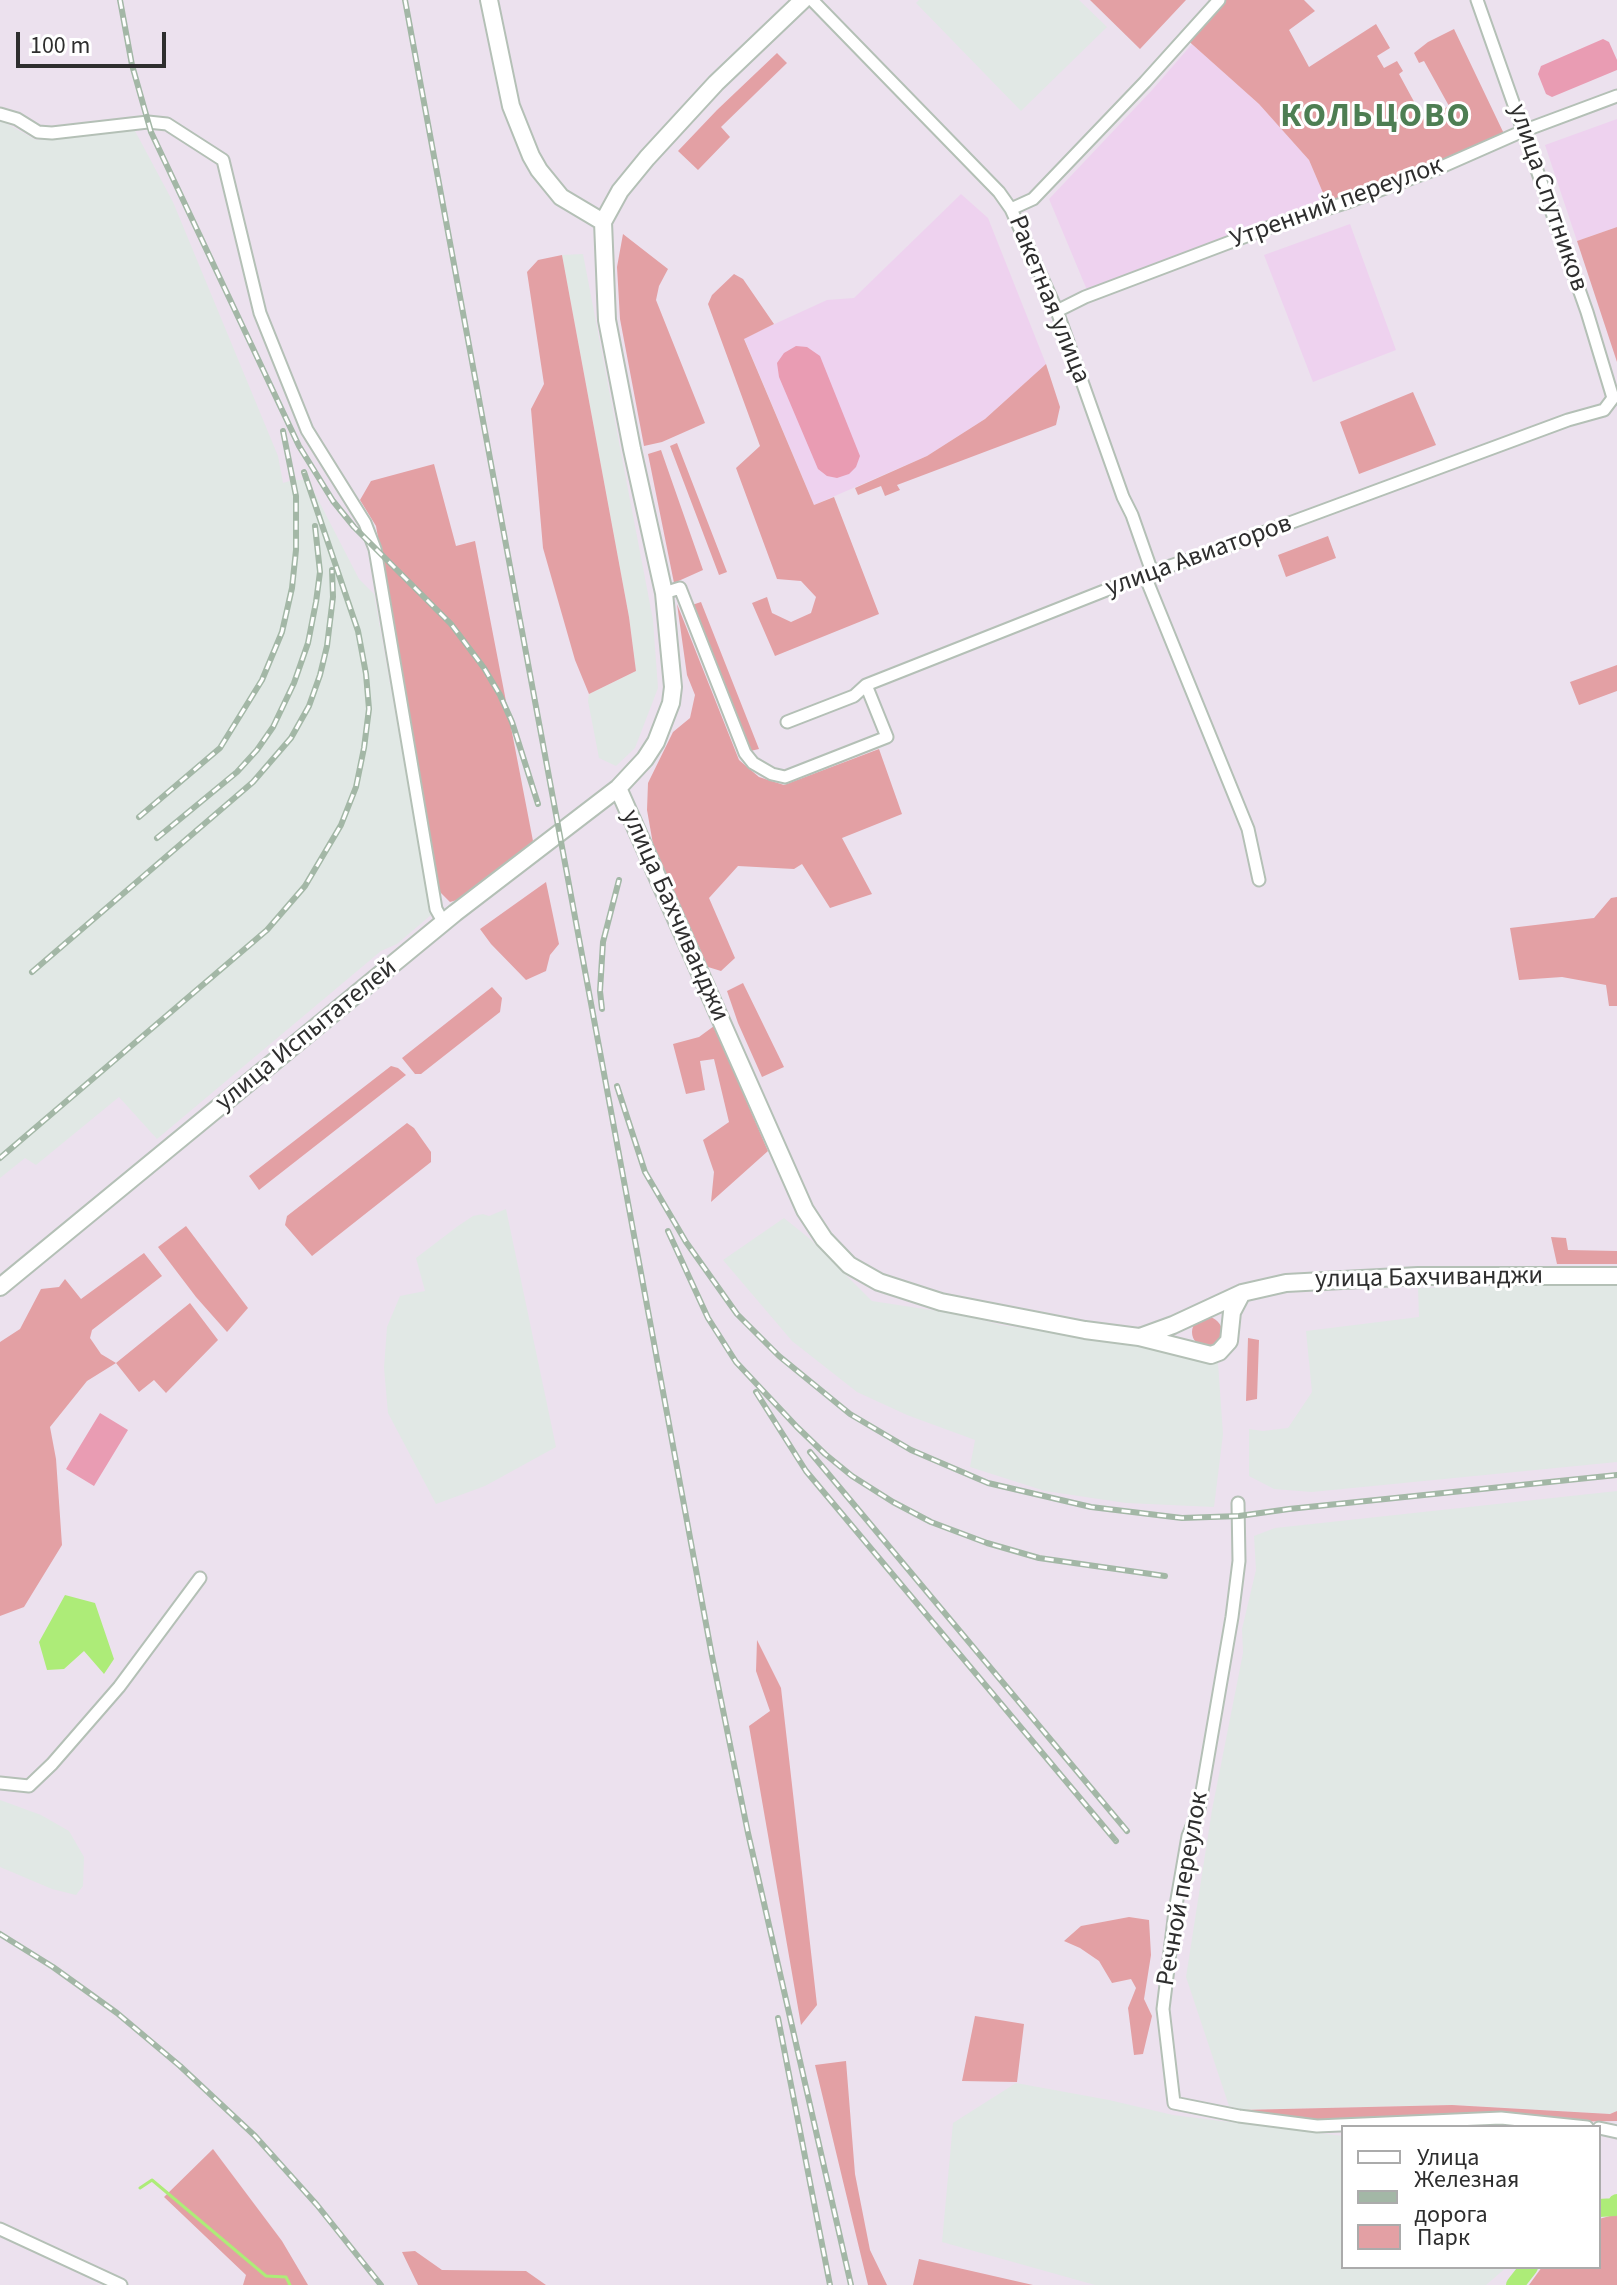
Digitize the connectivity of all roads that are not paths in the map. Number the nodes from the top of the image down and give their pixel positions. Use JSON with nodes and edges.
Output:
{"nodes":[{"id":1,"x":489,"y":0,"type":"edge"},
{"id":2,"x":803,"y":0,"type":"edge"},
{"id":3,"x":812,"y":0,"type":"edge"},
{"id":4,"x":1219,"y":0,"type":"edge"},
{"id":5,"x":1477,"y":0,"type":"edge"},
{"id":6,"x":1617,"y":96,"type":"edge"},
{"id":7,"x":0,"y":114,"type":"edge"},
{"id":8,"x":1523,"y":131,"type":"junction"},
{"id":9,"x":1011,"y":209,"type":"junction"},
{"id":10,"x":603,"y":222,"type":"junction"},
{"id":11,"x":1057,"y":311,"type":"junction"},
{"id":12,"x":1613,"y":398,"type":"joint"},
{"id":13,"x":1148,"y":574,"type":"junction"},
{"id":14,"x":664,"y":593,"type":"junction"},
{"id":15,"x":866,"y":685,"type":"junction"},
{"id":16,"x":787,"y":722,"type":"dead end"},
{"id":17,"x":618,"y":788,"type":"junction"},
{"id":18,"x":1259,"y":880,"type":"dead end"},
{"id":19,"x":444,"y":923,"type":"junction"},
{"id":20,"x":1617,"y":1276,"type":"edge"},
{"id":21,"x":0,"y":1287,"type":"edge"},
{"id":22,"x":1242,"y":1293,"type":"junction"},
{"id":23,"x":1211,"y":1308,"type":"junction"},
{"id":24,"x":1194,"y":1315,"type":"junction"},
{"id":25,"x":1231,"y":1320,"type":"junction"},
{"id":26,"x":1139,"y":1337,"type":"junction"},
{"id":27,"x":1193,"y":1350,"type":"junction"},
{"id":28,"x":1238,"y":1503,"type":"dead end"},
{"id":29,"x":200,"y":1578,"type":"dead end"},
{"id":30,"x":0,"y":1783,"type":"edge"},
{"id":31,"x":1568,"y":2125,"type":"edge"},
{"id":32,"x":0,"y":2229,"type":"edge"},
{"id":33,"x":121,"y":2285,"type":"edge"}],
"edges":[{"from":1,"to":10,"type":"main road"},
{"from":2,"to":10,"type":"main road"},
{"from":3,"to":9,"type":"street","name":"Ракетная улица"},
{"from":4,"to":9,"type":"street"},
{"from":5,"to":8,"type":"street","name":"улица Спутников"},
{"from":6,"to":8,"type":"street","name":"Утренний переулок"},
{"from":7,"to":19,"type":"street"},
{"from":8,"to":11,"type":"street","name":"Утренний переулок"},
{"from":8,"to":12,"type":"street","name":"улица Спутников"},
{"from":9,"to":11,"type":"street","name":"Ракетная улица"},
{"from":10,"to":14,"type":"main road","name":"улица Бахчиванджи"},
{"from":11,"to":13,"type":"street","name":"Ракетная улица"},
{"from":12,"to":13,"type":"street","name":"улица Авиаторов"},
{"from":13,"to":15,"type":"street","name":"улица Авиаторов"},
{"from":13,"to":18,"type":"street","name":"Ракетная улица"},
{"from":14,"to":15,"type":"street"},
{"from":14,"to":17,"type":"main road","name":"улица Бахчиванджи"},
{"from":15,"to":16,"type":"street","name":"улица Авиаторов"},
{"from":17,"to":19,"type":"main road","name":"улица Испытателей"},
{"from":17,"to":26,"type":"main road","name":"улица Бахчиванджи"},
{"from":19,"to":21,"type":"main road","name":"улица Испытателей"},
{"from":20,"to":22,"type":"main road","name":"улица Бахчиванджи"},
{"from":22,"to":23,"type":"main road","name":"улица Бахчиванджи"},
{"from":22,"to":25,"type":"main road","name":"улица Бахчиванджи"},
{"from":23,"to":24,"type":"main road","name":"улица Бахчиванджи"},
{"from":23,"to":25,"type":"main road"},
{"from":24,"to":26,"type":"main road","name":"улица Бахчиванджи"},
{"from":24,"to":27,"type":"main road"},
{"from":25,"to":27,"type":"main road","name":"улица Бахчиванджи"},
{"from":26,"to":27,"type":"main road","name":"улица Бахчиванджи"},
{"from":28,"to":31,"type":"street","name":"Речной переулок"},
{"from":29,"to":30,"type":"street"},
{"from":32,"to":33,"type":"street"}]}
